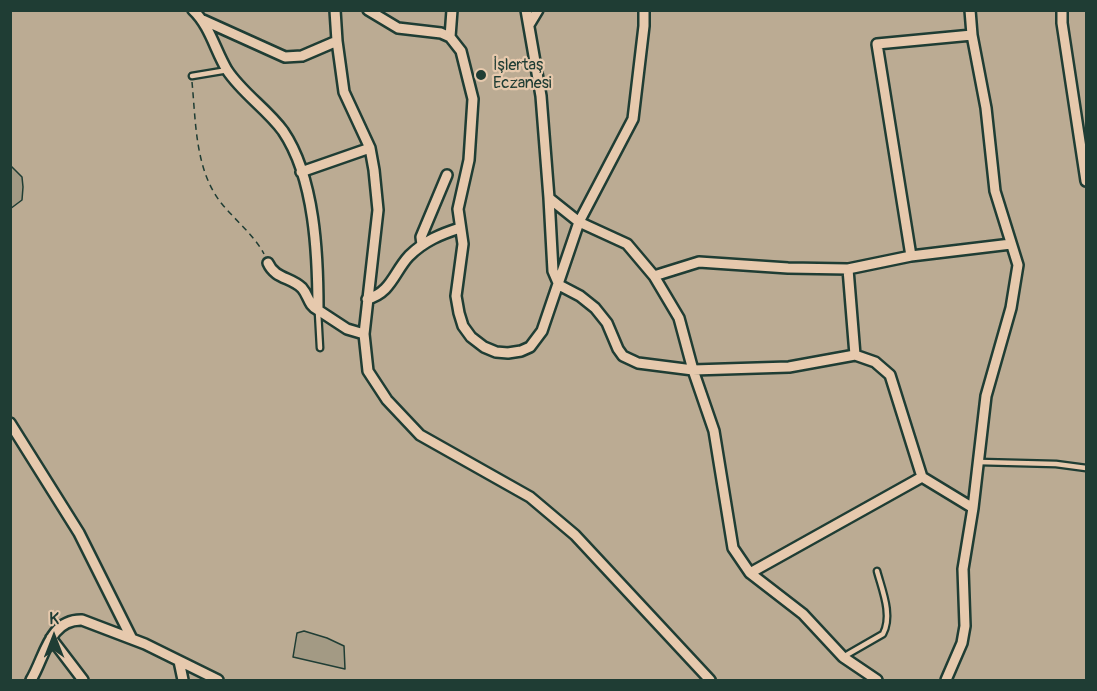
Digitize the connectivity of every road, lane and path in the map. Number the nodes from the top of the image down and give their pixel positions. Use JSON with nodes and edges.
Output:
{"nodes":[{"id":1,"x":193,"y":10,"type":"edge"},
{"id":2,"x":335,"y":10,"type":"edge"},
{"id":3,"x":368,"y":10,"type":"edge"},
{"id":4,"x":452,"y":10,"type":"edge"},
{"id":5,"x":526,"y":10,"type":"edge"},
{"id":6,"x":538,"y":10,"type":"edge"},
{"id":7,"x":644,"y":10,"type":"edge"},
{"id":8,"x":970,"y":10,"type":"edge"},
{"id":9,"x":1062,"y":10,"type":"edge"},
{"id":10,"x":203,"y":20,"type":"junction"},
{"id":11,"x":529,"y":25,"type":"junction"},
{"id":12,"x":972,"y":35,"type":"junction"},
{"id":13,"x":450,"y":37,"type":"junction"},
{"id":14,"x":337,"y":41,"type":"junction"},
{"id":15,"x":228,"y":70,"type":"junction"},
{"id":16,"x":192,"y":76,"type":"joint"},
{"id":17,"x":370,"y":148,"type":"junction"},
{"id":18,"x":301,"y":172,"type":"junction"},
{"id":19,"x":447,"y":175,"type":"dead end"},
{"id":20,"x":1086,"y":181,"type":"edge"},
{"id":21,"x":549,"y":198,"type":"junction"},
{"id":22,"x":579,"y":222,"type":"junction"},
{"id":23,"x":460,"y":228,"type":"junction"},
{"id":24,"x":1011,"y":244,"type":"junction"},
{"id":25,"x":422,"y":245,"type":"junction"},
{"id":26,"x":911,"y":256,"type":"junction"},
{"id":27,"x":268,"y":263,"type":"joint"},
{"id":28,"x":848,"y":269,"type":"junction"},
{"id":29,"x":654,"y":276,"type":"junction"},
{"id":30,"x":559,"y":285,"type":"junction"},
{"id":31,"x":367,"y":299,"type":"junction"},
{"id":32,"x":318,"y":310,"type":"junction"},
{"id":33,"x":364,"y":334,"type":"junction"},
{"id":34,"x":320,"y":348,"type":"dead end"},
{"id":35,"x":855,"y":355,"type":"junction"},
{"id":36,"x":693,"y":370,"type":"junction"},
{"id":37,"x":10,"y":423,"type":"edge"},
{"id":38,"x":978,"y":462,"type":"junction"},
{"id":39,"x":1086,"y":468,"type":"edge"},
{"id":40,"x":922,"y":477,"type":"junction"},
{"id":41,"x":973,"y":508,"type":"junction"},
{"id":42,"x":877,"y":571,"type":"dead end"},
{"id":43,"x":750,"y":573,"type":"junction"},
{"id":44,"x":51,"y":638,"type":"junction"},
{"id":45,"x":132,"y":639,"type":"junction"},
{"id":46,"x":843,"y":657,"type":"junction"},
{"id":47,"x":179,"y":661,"type":"junction"},
{"id":48,"x":218,"y":680,"type":"edge"},
{"id":49,"x":31,"y":681,"type":"edge"},
{"id":50,"x":83,"y":681,"type":"edge"},
{"id":51,"x":183,"y":681,"type":"edge"},
{"id":52,"x":710,"y":681,"type":"edge"},
{"id":53,"x":877,"y":681,"type":"edge"},
{"id":54,"x":946,"y":681,"type":"edge"}],
"edges":[{"from":1,"to":10,"type":"street"},
{"from":2,"to":14,"type":"street"},
{"from":3,"to":13,"type":"street"},
{"from":4,"to":13,"type":"street"},
{"from":5,"to":11,"type":"street"},
{"from":6,"to":11,"type":"street"},
{"from":7,"to":22,"type":"street"},
{"from":8,"to":12,"type":"street"},
{"from":9,"to":20,"type":"street"},
{"from":10,"to":14,"type":"street"},
{"from":10,"to":15,"type":"street"},
{"from":11,"to":21,"type":"street"},
{"from":12,"to":24,"type":"street"},
{"from":12,"to":26,"type":"street"},
{"from":13,"to":23,"type":"street"},
{"from":14,"to":17,"type":"street"},
{"from":15,"to":16,"type":"lane"},
{"from":15,"to":18,"type":"street"},
{"from":16,"to":27,"type":"path"},
{"from":17,"to":18,"type":"street"},
{"from":17,"to":31,"type":"street"},
{"from":18,"to":32,"type":"street"},
{"from":19,"to":25,"type":"street"},
{"from":21,"to":22,"type":"street"},
{"from":21,"to":30,"type":"street"},
{"from":22,"to":29,"type":"street"},
{"from":22,"to":30,"type":"street"},
{"from":23,"to":25,"type":"street"},
{"from":23,"to":30,"type":"street"},
{"from":24,"to":26,"type":"street"},
{"from":24,"to":38,"type":"street"},
{"from":25,"to":31,"type":"street"},
{"from":26,"to":28,"type":"street"},
{"from":27,"to":32,"type":"street"},
{"from":28,"to":29,"type":"street"},
{"from":28,"to":35,"type":"street"},
{"from":29,"to":36,"type":"street"},
{"from":30,"to":36,"type":"street"},
{"from":31,"to":33,"type":"street"},
{"from":32,"to":33,"type":"street"},
{"from":32,"to":34,"type":"lane"},
{"from":33,"to":52,"type":"street"},
{"from":35,"to":36,"type":"street"},
{"from":35,"to":40,"type":"street"},
{"from":36,"to":43,"type":"street"},
{"from":37,"to":45,"type":"street"},
{"from":38,"to":39,"type":"lane"},
{"from":38,"to":41,"type":"street"},
{"from":40,"to":41,"type":"street"},
{"from":40,"to":43,"type":"street"},
{"from":41,"to":54,"type":"street"},
{"from":42,"to":46,"type":"lane"},
{"from":43,"to":46,"type":"street"},
{"from":44,"to":45,"type":"street"},
{"from":44,"to":49,"type":"street"},
{"from":44,"to":50,"type":"street"},
{"from":45,"to":47,"type":"street"},
{"from":46,"to":53,"type":"street"},
{"from":47,"to":48,"type":"street"},
{"from":47,"to":51,"type":"street"}]}
